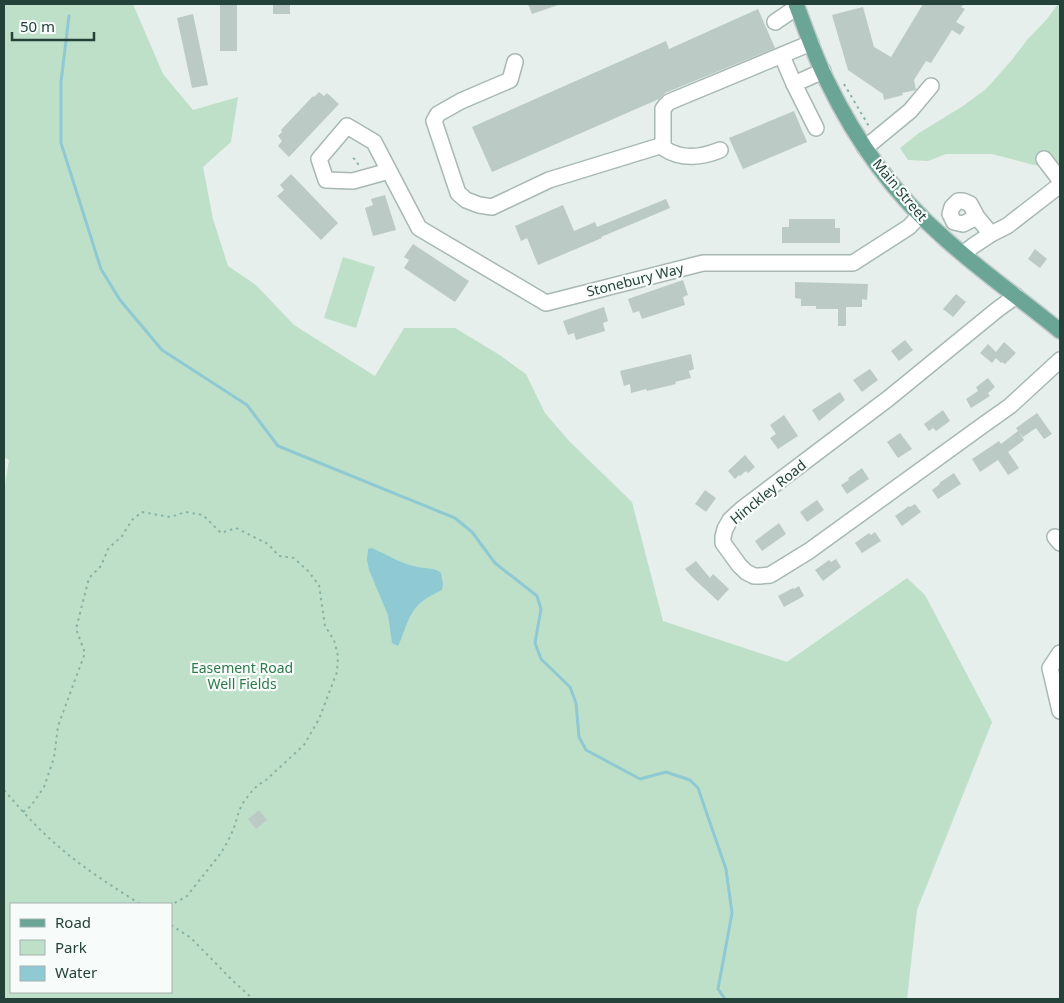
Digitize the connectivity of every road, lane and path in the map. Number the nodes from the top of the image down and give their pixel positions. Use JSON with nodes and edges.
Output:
{"nodes":[{"id":1,"x":797,"y":6,"type":"edge"},
{"id":2,"x":775,"y":22,"type":"dead end"},
{"id":3,"x":811,"y":43,"type":"junction"},
{"id":4,"x":782,"y":56,"type":"junction"},
{"id":5,"x":515,"y":62,"type":"dead end"},
{"id":6,"x":822,"y":71,"type":"junction"},
{"id":7,"x":842,"y":81,"type":"dead end"},
{"id":8,"x":794,"y":84,"type":"junction"},
{"id":9,"x":931,"y":86,"type":"dead end"},
{"id":10,"x":816,"y":128,"type":"dead end"},
{"id":11,"x":870,"y":143,"type":"junction"},
{"id":12,"x":663,"y":145,"type":"junction"},
{"id":13,"x":720,"y":150,"type":"dead end"},
{"id":14,"x":353,"y":158,"type":"dead end"},
{"id":15,"x":1044,"y":159,"type":"dead end"},
{"id":16,"x":361,"y":171,"type":"dead end"},
{"id":17,"x":389,"y":171,"type":"junction"},
{"id":18,"x":1060,"y":180,"type":"edge"},
{"id":19,"x":1060,"y":185,"type":"edge"},
{"id":20,"x":920,"y":215,"type":"junction"},
{"id":21,"x":977,"y":217,"type":"dead end"},
{"id":22,"x":990,"y":234,"type":"junction"},
{"id":23,"x":963,"y":254,"type":"junction"},
{"id":24,"x":1016,"y":296,"type":"junction"},
{"id":25,"x":1060,"y":331,"type":"edge"},
{"id":26,"x":1060,"y":360,"type":"edge"},
{"id":27,"x":1060,"y":653,"type":"edge"},
{"id":28,"x":1060,"y":711,"type":"edge"},
{"id":29,"x":4,"y":790,"type":"edge"},
{"id":30,"x":23,"y":812,"type":"junction"},
{"id":31,"x":138,"y":903,"type":"edge"},
{"id":32,"x":172,"y":905,"type":"edge"},
{"id":33,"x":172,"y":926,"type":"edge"},
{"id":34,"x":253,"y":999,"type":"edge"}],
"edges":[{"from":1,"to":2,"type":"street"},
{"from":1,"to":3,"type":"main road","name":"Main Street"},
{"from":3,"to":4,"type":"street"},
{"from":3,"to":6,"type":"main road","name":"Main Street"},
{"from":4,"to":8,"type":"street"},
{"from":4,"to":12,"type":"street"},
{"from":5,"to":12,"type":"street"},
{"from":6,"to":8,"type":"street"},
{"from":6,"to":11,"type":"main road","name":"Main Street"},
{"from":7,"to":11,"type":"path"},
{"from":8,"to":10,"type":"street"},
{"from":9,"to":11,"type":"street"},
{"from":11,"to":20,"type":"main road","name":"Main Street"},
{"from":12,"to":13,"type":"street"},
{"from":14,"to":16,"type":"path"},
{"from":15,"to":18,"type":"street"},
{"from":17,"to":17,"type":"street","name":"Stonebury Way"},
{"from":17,"to":20,"type":"street","name":"Stonebury Way"},
{"from":19,"to":22,"type":"street"},
{"from":20,"to":23,"type":"main road","name":"Main Street"},
{"from":21,"to":22,"type":"street"},
{"from":22,"to":23,"type":"street"},
{"from":23,"to":24,"type":"main road","name":"Main Street"},
{"from":24,"to":25,"type":"main road","name":"Main Street"},
{"from":24,"to":26,"type":"street","name":"Hinckley Road"},
{"from":27,"to":28,"type":"street"},
{"from":29,"to":30,"type":"path"},
{"from":30,"to":31,"type":"path"},
{"from":30,"to":32,"type":"path"},
{"from":33,"to":34,"type":"path"}]}
